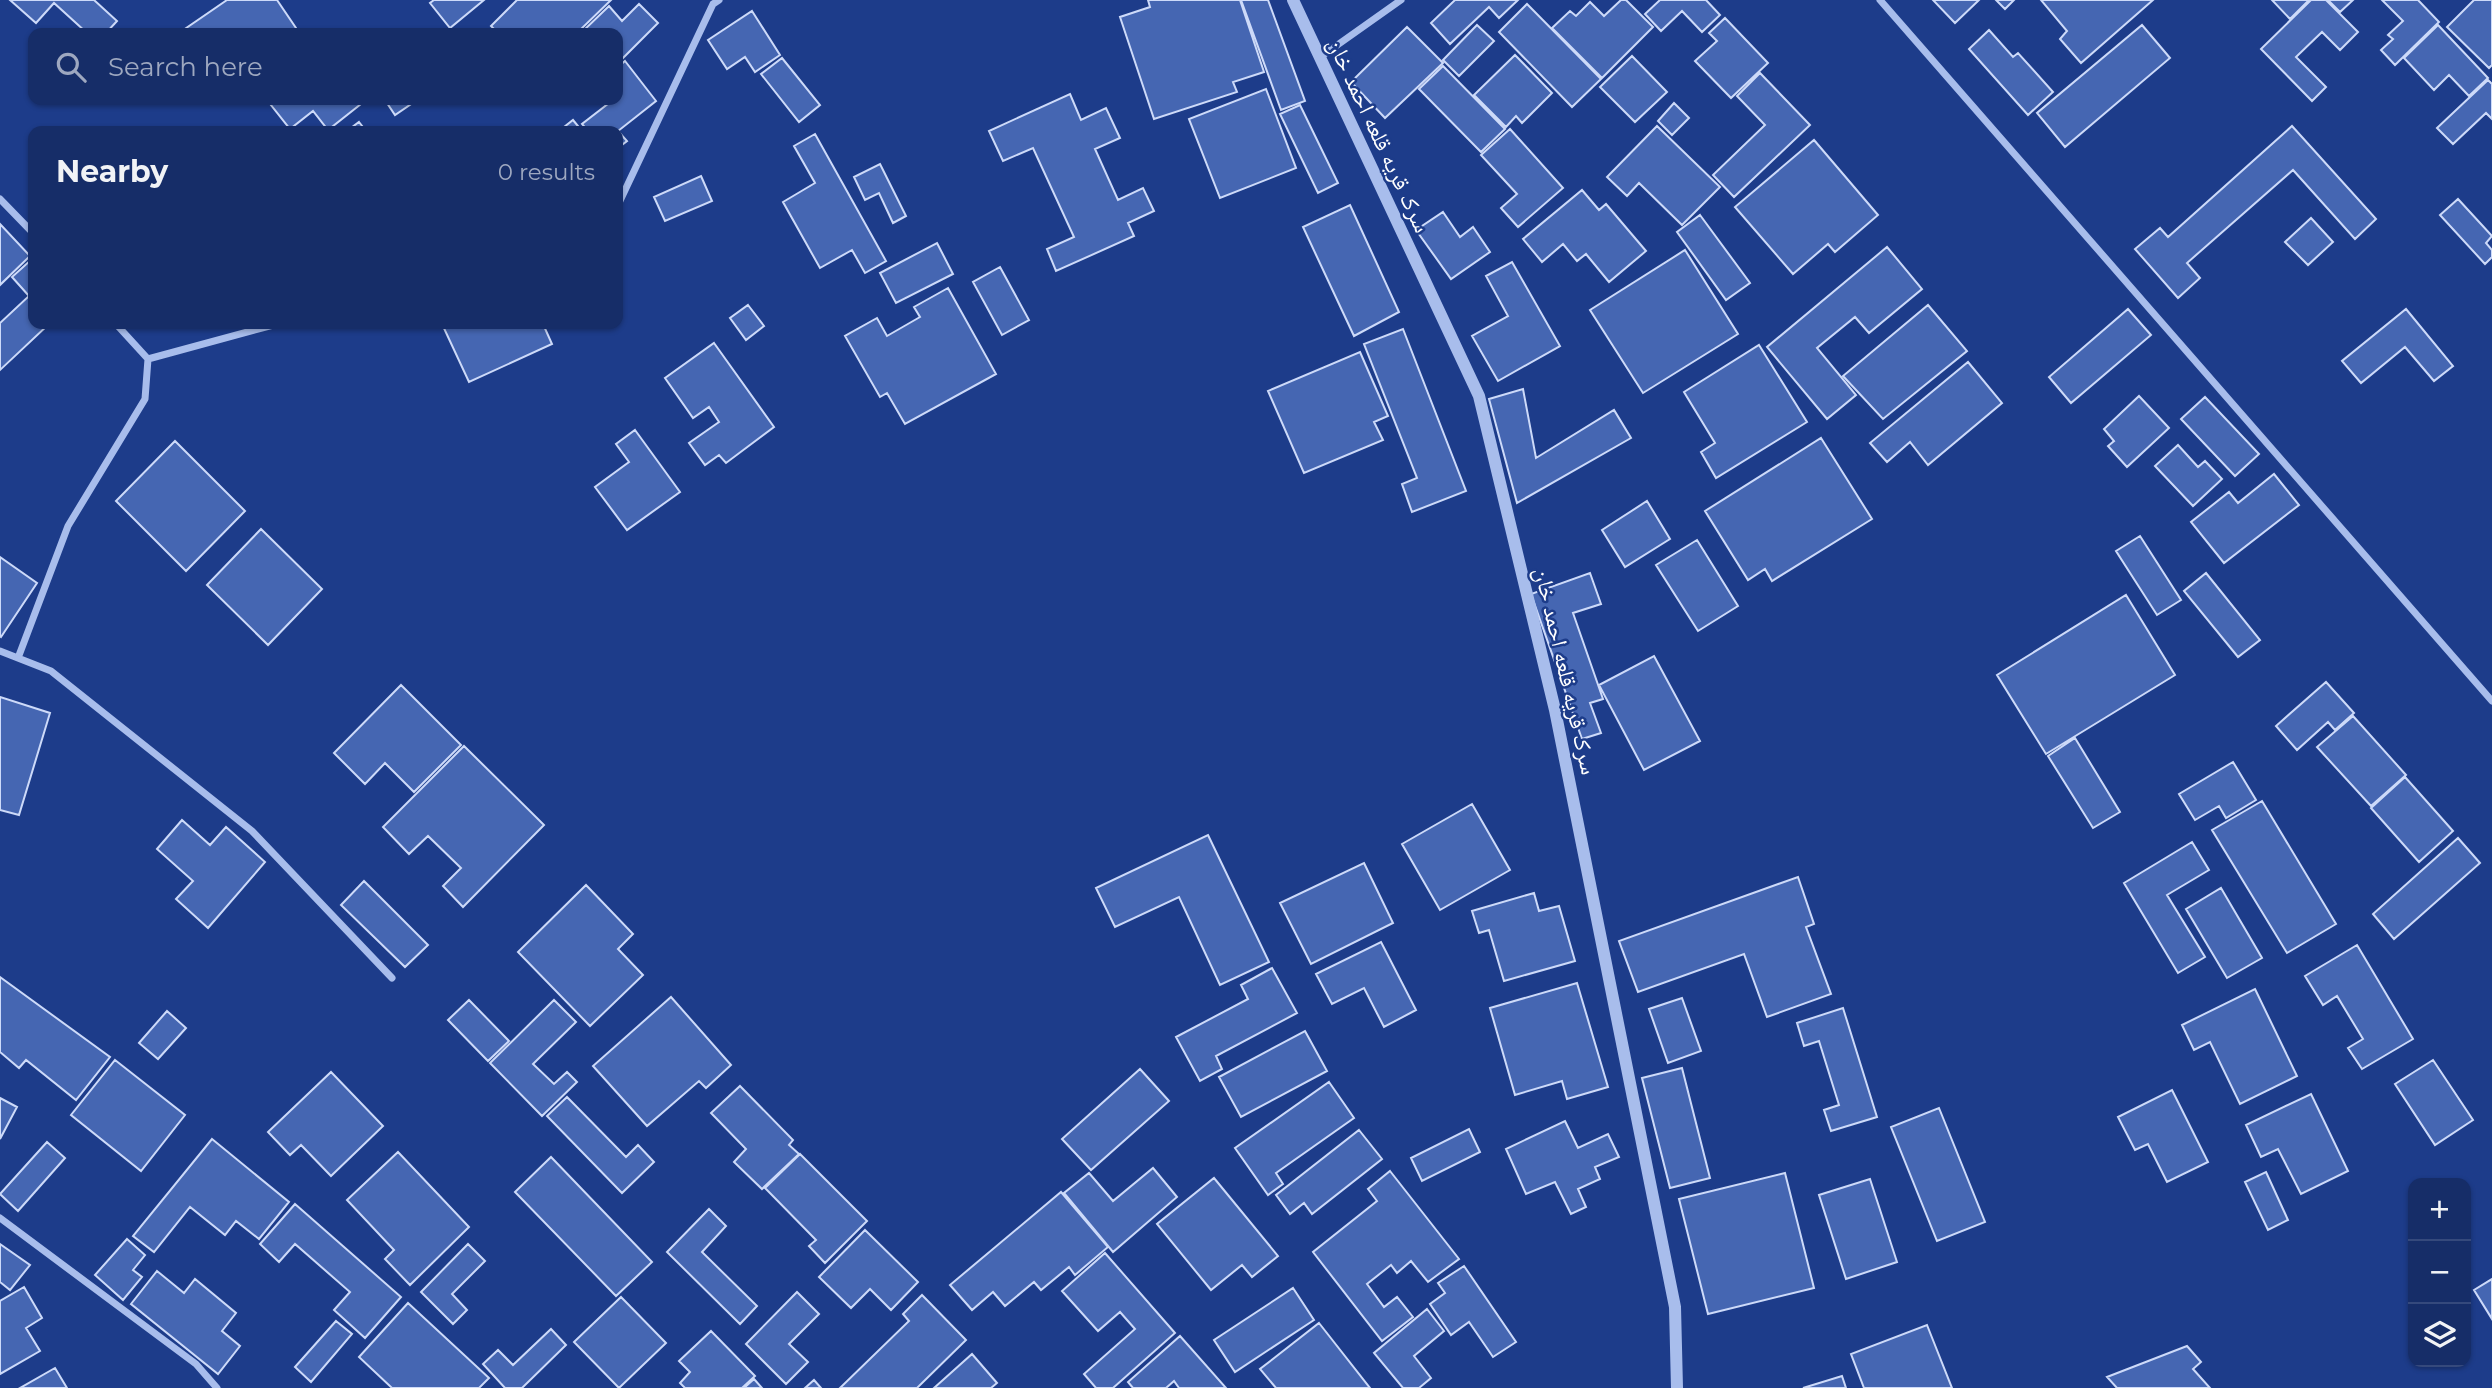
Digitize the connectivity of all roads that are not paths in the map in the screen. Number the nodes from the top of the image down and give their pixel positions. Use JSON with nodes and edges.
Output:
{"nodes":[{"id":1,"x":719,"y":0,"type":"edge"},
{"id":2,"x":1293,"y":0,"type":"edge"},
{"id":3,"x":1401,"y":0,"type":"edge"},
{"id":4,"x":1880,"y":0,"type":"edge"},
{"id":5,"x":1319,"y":58,"type":"junction"},
{"id":6,"x":623,"y":194,"type":"edge"},
{"id":7,"x":0,"y":198,"type":"edge"},
{"id":8,"x":28,"y":228,"type":"edge"},
{"id":9,"x":121,"y":329,"type":"edge"},
{"id":10,"x":259,"y":329,"type":"edge"},
{"id":11,"x":148,"y":359,"type":"junction"},
{"id":12,"x":0,"y":651,"type":"edge"},
{"id":13,"x":18,"y":659,"type":"junction"},
{"id":14,"x":2492,"y":701,"type":"edge"},
{"id":15,"x":392,"y":978,"type":"dead end"},
{"id":16,"x":0,"y":1218,"type":"edge"},
{"id":17,"x":217,"y":1388,"type":"edge"},
{"id":18,"x":1677,"y":1388,"type":"edge"}],
"edges":[{"from":1,"to":6,"type":"street"},
{"from":2,"to":5,"type":"street","name":"سرک قریه قلعه احمد خان"},
{"from":3,"to":5,"type":"street"},
{"from":4,"to":14,"type":"street"},
{"from":5,"to":18,"type":"street","name":"سرک قریه قلعه احمد خان"},
{"from":7,"to":8,"type":"street"},
{"from":9,"to":11,"type":"street"},
{"from":10,"to":11,"type":"street"},
{"from":11,"to":13,"type":"street"},
{"from":12,"to":13,"type":"street"},
{"from":13,"to":15,"type":"street"},
{"from":16,"to":17,"type":"street"}]}
